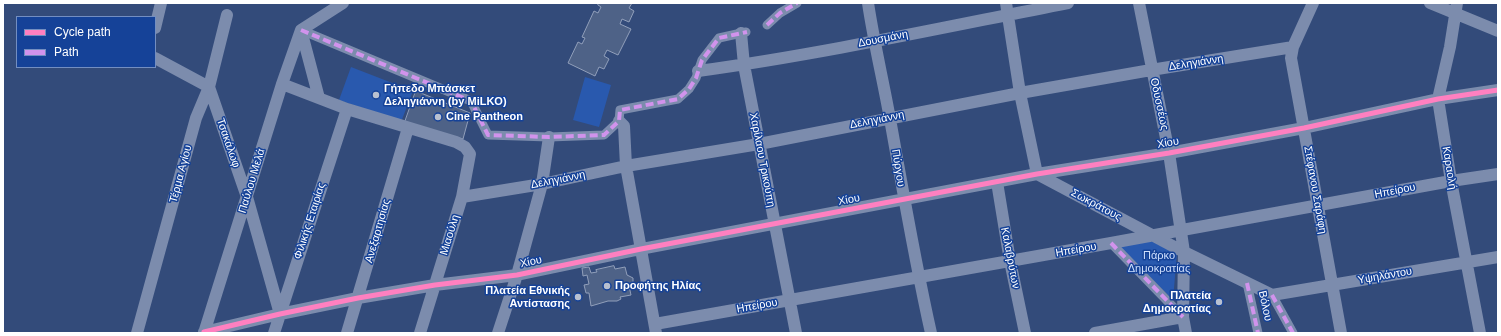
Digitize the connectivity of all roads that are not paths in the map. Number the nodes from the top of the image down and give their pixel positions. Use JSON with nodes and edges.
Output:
{"nodes":[{"id":1,"x":161,"y":3,"type":"edge"},
{"id":2,"x":343,"y":3,"type":"edge"},
{"id":3,"x":797,"y":3,"type":"edge"},
{"id":4,"x":868,"y":3,"type":"edge"},
{"id":5,"x":1068,"y":3,"type":"edge"},
{"id":6,"x":1139,"y":3,"type":"edge"},
{"id":7,"x":1313,"y":3,"type":"edge"},
{"id":8,"x":1430,"y":3,"type":"edge"},
{"id":9,"x":1456,"y":8,"type":"edge"},
{"id":10,"x":1006,"y":9,"type":"edge"},
{"id":11,"x":227,"y":15,"type":"dead end"},
{"id":12,"x":156,"y":24,"type":"edge"},
{"id":13,"x":767,"y":25,"type":"dead end"},
{"id":14,"x":301,"y":30,"type":"junction"},
{"id":15,"x":1498,"y":32,"type":"edge"},
{"id":16,"x":744,"y":33,"type":"joint"},
{"id":17,"x":873,"y":41,"type":"junction"},
{"id":18,"x":1293,"y":47,"type":"junction"},
{"id":19,"x":156,"y":59,"type":"edge"},
{"id":20,"x":744,"y":65,"type":"junction"},
{"id":21,"x":1151,"y":70,"type":"junction"},
{"id":22,"x":698,"y":71,"type":"junction"},
{"id":23,"x":282,"y":84,"type":"junction"},
{"id":24,"x":209,"y":87,"type":"junction"},
{"id":25,"x":1498,"y":90,"type":"edge"},
{"id":26,"x":1020,"y":93,"type":"junction"},
{"id":27,"x":319,"y":98,"type":"junction"},
{"id":28,"x":1438,"y":99,"type":"junction"},
{"id":29,"x":347,"y":109,"type":"junction"},
{"id":30,"x":890,"y":118,"type":"junction"},
{"id":31,"x":620,"y":120,"type":"junction"},
{"id":32,"x":408,"y":128,"type":"junction"},
{"id":33,"x":1304,"y":128,"type":"junction"},
{"id":34,"x":549,"y":137,"type":"junction"},
{"id":35,"x":759,"y":144,"type":"junction"},
{"id":36,"x":1169,"y":153,"type":"junction"},
{"id":37,"x":626,"y":166,"type":"junction"},
{"id":38,"x":1037,"y":174,"type":"junction"},
{"id":39,"x":1498,"y":174,"type":"edge"},
{"id":40,"x":1451,"y":181,"type":"junction"},
{"id":41,"x":997,"y":182,"type":"junction"},
{"id":42,"x":542,"y":184,"type":"junction"},
{"id":43,"x":247,"y":197,"type":"junction"},
{"id":44,"x":462,"y":197,"type":"junction"},
{"id":45,"x":903,"y":199,"type":"junction"},
{"id":46,"x":1318,"y":206,"type":"junction"},
{"id":47,"x":774,"y":224,"type":"junction"},
{"id":48,"x":1180,"y":230,"type":"junction"},
{"id":49,"x":1154,"y":235,"type":"junction"},
{"id":50,"x":1111,"y":244,"type":"junction"},
{"id":51,"x":641,"y":249,"type":"junction"},
{"id":52,"x":1184,"y":252,"type":"junction"},
{"id":53,"x":1498,"y":257,"type":"edge"},
{"id":54,"x":1010,"y":261,"type":"junction"},
{"id":55,"x":1466,"y":263,"type":"junction"},
{"id":56,"x":517,"y":275,"type":"junction"},
{"id":57,"x":918,"y":277,"type":"junction"},
{"id":58,"x":1247,"y":283,"type":"junction"},
{"id":59,"x":435,"y":285,"type":"junction"},
{"id":60,"x":1332,"y":285,"type":"junction"},
{"id":61,"x":1272,"y":295,"type":"junction"},
{"id":62,"x":358,"y":298,"type":"junction"},
{"id":63,"x":789,"y":300,"type":"junction"},
{"id":64,"x":280,"y":314,"type":"junction"},
{"id":65,"x":1183,"y":317,"type":"junction"},
{"id":66,"x":655,"y":328,"type":"edge"},
{"id":67,"x":137,"y":333,"type":"edge"},
{"id":68,"x":204,"y":333,"type":"edge"},
{"id":69,"x":274,"y":333,"type":"edge"},
{"id":70,"x":347,"y":333,"type":"edge"},
{"id":71,"x":420,"y":333,"type":"edge"},
{"id":72,"x":498,"y":333,"type":"edge"},
{"id":73,"x":796,"y":333,"type":"edge"},
{"id":74,"x":931,"y":333,"type":"edge"},
{"id":75,"x":1026,"y":333,"type":"edge"},
{"id":76,"x":1095,"y":333,"type":"edge"},
{"id":77,"x":1186,"y":333,"type":"edge"},
{"id":78,"x":1258,"y":333,"type":"edge"},
{"id":79,"x":1293,"y":333,"type":"edge"},
{"id":80,"x":1341,"y":333,"type":"edge"},
{"id":81,"x":1480,"y":333,"type":"edge"}],
"edges":[{"from":1,"to":12,"type":"street"},
{"from":2,"to":14,"type":"street"},
{"from":3,"to":13,"type":"street"},
{"from":4,"to":17,"type":"street","name":"Πύργου"},
{"from":5,"to":10,"type":"street","name":"Δουσμάνη"},
{"from":6,"to":21,"type":"street","name":"Οδυσσέως"},
{"from":7,"to":18,"type":"street","name":"Στέφανου Σαράφη"},
{"from":8,"to":9,"type":"street"},
{"from":9,"to":15,"type":"street"},
{"from":9,"to":28,"type":"street","name":"Καραολή"},
{"from":10,"to":17,"type":"street","name":"Δουσμάνη"},
{"from":10,"to":26,"type":"street"},
{"from":11,"to":24,"type":"street","name":"Τέρμα Αγίου"},
{"from":14,"to":23,"type":"street","name":"Παύλου Μελά"},
{"from":14,"to":27,"type":"street"},
{"from":14,"to":34,"type":"street"},
{"from":16,"to":20,"type":"street","name":"Χαρίλαου Τρικούπη"},
{"from":16,"to":22,"type":"street"},
{"from":17,"to":20,"type":"street","name":"Δουσμάνη"},
{"from":17,"to":30,"type":"street","name":"Πύργου"},
{"from":18,"to":21,"type":"street","name":"Δεληγιάννη"},
{"from":18,"to":33,"type":"street","name":"Στέφανου Σαράφη"},
{"from":19,"to":24,"type":"street"},
{"from":20,"to":22,"type":"street","name":"Δουσμάνη"},
{"from":20,"to":35,"type":"street","name":"Χαρίλαου Τρικούπη"},
{"from":21,"to":26,"type":"street","name":"Δεληγιάννη"},
{"from":21,"to":36,"type":"street","name":"Οδυσσέως"},
{"from":22,"to":31,"type":"street"},
{"from":23,"to":27,"type":"street"},
{"from":23,"to":43,"type":"street","name":"Παύλου Μελά"},
{"from":24,"to":43,"type":"street","name":"Τσακάλωφ"},
{"from":24,"to":67,"type":"street","name":"Τέρμα Αγίου"},
{"from":25,"to":28,"type":"street","name":"Χίου"},
{"from":26,"to":30,"type":"street","name":"Δεληγιάννη"},
{"from":26,"to":38,"type":"street"},
{"from":27,"to":29,"type":"street"},
{"from":28,"to":33,"type":"street","name":"Χίου"},
{"from":28,"to":40,"type":"street","name":"Καραολή"},
{"from":29,"to":32,"type":"street"},
{"from":29,"to":64,"type":"street","name":"Φιλικής Εταιρίας"},
{"from":30,"to":35,"type":"street","name":"Δεληγιάννη"},
{"from":30,"to":45,"type":"street","name":"Πύργου"},
{"from":31,"to":34,"type":"street"},
{"from":31,"to":37,"type":"street"},
{"from":32,"to":44,"type":"street","name":"Μιαούλη"},
{"from":32,"to":62,"type":"street","name":"Ανεξαρτησίας"},
{"from":33,"to":36,"type":"street","name":"Χίου"},
{"from":33,"to":46,"type":"street","name":"Στέφανου Σαράφη"},
{"from":34,"to":42,"type":"street"},
{"from":35,"to":37,"type":"street","name":"Δεληγιάννη"},
{"from":35,"to":47,"type":"street","name":"Χαρίλαου Τρικούπη"},
{"from":36,"to":38,"type":"street","name":"Χίου"},
{"from":36,"to":48,"type":"street","name":"Οδυσσέως"},
{"from":37,"to":42,"type":"street","name":"Δεληγιάννη"},
{"from":37,"to":51,"type":"street"},
{"from":38,"to":41,"type":"street","name":"Χίου"},
{"from":38,"to":49,"type":"street","name":"Σωκράτους"},
{"from":39,"to":40,"type":"street","name":"Ηπείρου"},
{"from":40,"to":46,"type":"street","name":"Ηπείρου"},
{"from":40,"to":55,"type":"street","name":"Καραολή"},
{"from":41,"to":45,"type":"street","name":"Χίου"},
{"from":41,"to":54,"type":"street","name":"Καλαβρύτων"},
{"from":42,"to":44,"type":"street","name":"Δεληγιάννη"},
{"from":42,"to":56,"type":"street"},
{"from":43,"to":64,"type":"street","name":"Τσακάλωφ"},
{"from":43,"to":68,"type":"street","name":"Παύλου Μελά"},
{"from":44,"to":59,"type":"street","name":"Μιαούλη"},
{"from":45,"to":47,"type":"street","name":"Χίου"},
{"from":45,"to":57,"type":"street","name":"Πύργου"},
{"from":46,"to":48,"type":"street","name":"Ηπείρου"},
{"from":46,"to":60,"type":"street","name":"Στέφανου Σαράφη"},
{"from":47,"to":51,"type":"street","name":"Χίου"},
{"from":47,"to":63,"type":"street","name":"Χαρίλαου Τρικούπη"},
{"from":48,"to":49,"type":"street","name":"Ηπείρου"},
{"from":48,"to":52,"type":"street","name":"Οδυσσέως"},
{"from":49,"to":50,"type":"street","name":"Ηπείρου"},
{"from":49,"to":52,"type":"street","name":"Σωκράτους"},
{"from":50,"to":54,"type":"street","name":"Ηπείρου"},
{"from":50,"to":65,"type":"street"},
{"from":51,"to":56,"type":"street","name":"Χίου"},
{"from":51,"to":66,"type":"street"},
{"from":52,"to":58,"type":"street","name":"Σωκράτους"},
{"from":52,"to":65,"type":"street","name":"Οδυσσέως"},
{"from":53,"to":55,"type":"street","name":"Υψηλάντου"},
{"from":54,"to":57,"type":"street","name":"Ηπείρου"},
{"from":54,"to":75,"type":"street","name":"Καλαβρύτων"},
{"from":55,"to":60,"type":"street","name":"Υψηλάντου"},
{"from":55,"to":81,"type":"street","name":"Καραολή"},
{"from":56,"to":59,"type":"street","name":"Χίου"},
{"from":56,"to":72,"type":"street"},
{"from":57,"to":63,"type":"street","name":"Ηπείρου"},
{"from":57,"to":74,"type":"street","name":"Πύργου"},
{"from":58,"to":61,"type":"street","name":"Σωκράτους"},
{"from":58,"to":78,"type":"street","name":"Βόλου"},
{"from":59,"to":62,"type":"street","name":"Χίου"},
{"from":59,"to":71,"type":"street","name":"Μιαούλη"},
{"from":60,"to":61,"type":"street","name":"Υψηλάντου"},
{"from":60,"to":80,"type":"street","name":"Στέφανου Σαράφη"},
{"from":61,"to":79,"type":"street"},
{"from":62,"to":64,"type":"street","name":"Χίου"},
{"from":62,"to":70,"type":"street","name":"Ανεξαρτησίας"},
{"from":63,"to":66,"type":"street","name":"Ηπείρου"},
{"from":63,"to":73,"type":"street","name":"Χαρίλαου Τρικούπη"},
{"from":64,"to":68,"type":"street","name":"Χίου"},
{"from":64,"to":69,"type":"street","name":"Φιλικής Εταιρίας"},
{"from":65,"to":76,"type":"street"},
{"from":65,"to":77,"type":"street","name":"Οδυσσέως"}]}
